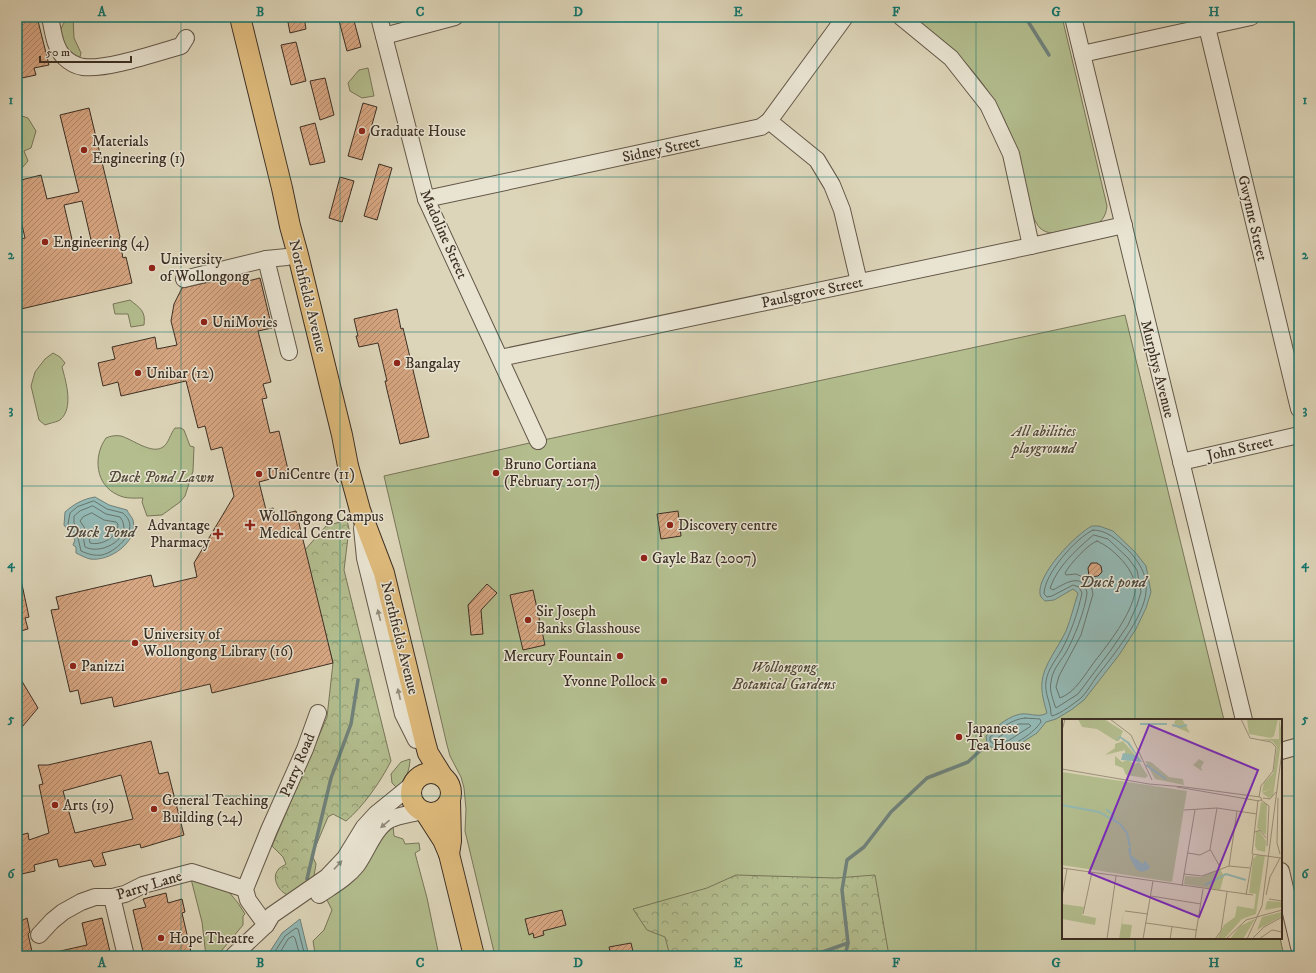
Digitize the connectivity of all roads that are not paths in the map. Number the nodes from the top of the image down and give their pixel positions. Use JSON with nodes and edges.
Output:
{"nodes":[{"id":1,"x":240,"y":17,"type":"edge"},
{"id":2,"x":250,"y":17,"type":"edge"},
{"id":3,"x":379,"y":17,"type":"edge"},
{"id":4,"x":455,"y":17,"type":"edge"},
{"id":5,"x":845,"y":17,"type":"edge"},
{"id":6,"x":901,"y":17,"type":"edge"},
{"id":7,"x":1073,"y":17,"type":"edge"},
{"id":8,"x":1251,"y":17,"type":"edge"},
{"id":9,"x":51,"y":19,"type":"edge"},
{"id":10,"x":1207,"y":27,"type":"junction"},
{"id":11,"x":384,"y":36,"type":"junction"},
{"id":12,"x":186,"y":38,"type":"dead end"},
{"id":13,"x":1082,"y":54,"type":"junction"},
{"id":14,"x":769,"y":121,"type":"junction"},
{"id":15,"x":426,"y":199,"type":"junction"},
{"id":16,"x":1124,"y":225,"type":"junction"},
{"id":17,"x":1031,"y":246,"type":"junction"},
{"id":18,"x":298,"y":255,"type":"junction"},
{"id":19,"x":266,"y":259,"type":"junction"},
{"id":20,"x":184,"y":279,"type":"dead end"},
{"id":21,"x":859,"y":282,"type":"junction"},
{"id":22,"x":289,"y":352,"type":"dead end"},
{"id":23,"x":500,"y":358,"type":"junction"},
{"id":24,"x":1299,"y":409,"type":"edge"},
{"id":25,"x":1299,"y":435,"type":"edge"},
{"id":26,"x":538,"y":441,"type":"dead end"},
{"id":27,"x":1181,"y":462,"type":"junction"},
{"id":28,"x":360,"y":510,"type":"junction"},
{"id":29,"x":384,"y":573,"type":"junction"},
{"id":30,"x":416,"y":704,"type":"junction"},
{"id":31,"x":318,"y":713,"type":"dead end"},
{"id":32,"x":1244,"y":719,"type":"edge"},
{"id":33,"x":416,"y":740,"type":"junction"},
{"id":34,"x":1299,"y":746,"type":"edge"},
{"id":35,"x":1282,"y":751,"type":"edge"},
{"id":36,"x":443,"y":777,"type":"junction"},
{"id":37,"x":414,"y":782,"type":"junction"},
{"id":38,"x":450,"y":801,"type":"junction"},
{"id":39,"x":423,"y":812,"type":"junction"},
{"id":40,"x":449,"y":854,"type":"junction"},
{"id":41,"x":1282,"y":875,"type":"edge"},
{"id":42,"x":245,"y":889,"type":"junction"},
{"id":43,"x":112,"y":897,"type":"junction"},
{"id":44,"x":266,"y":925,"type":"junction"},
{"id":45,"x":39,"y":935,"type":"dead end"},
{"id":46,"x":1299,"y":946,"type":"edge"},
{"id":47,"x":126,"y":956,"type":"edge"},
{"id":48,"x":233,"y":956,"type":"edge"},
{"id":49,"x":474,"y":956,"type":"edge"}],
"edges":[{"from":1,"to":18,"type":"main road","name":"Northfields Avenue"},
{"from":2,"to":29,"type":"main road","name":"Northfields Avenue"},
{"from":3,"to":11,"type":"street","name":"Madoline Street"},
{"from":4,"to":11,"type":"street"},
{"from":5,"to":14,"type":"street","name":"Sidney Street"},
{"from":6,"to":17,"type":"street"},
{"from":7,"to":13,"type":"street","name":"Murphys Avenue"},
{"from":8,"to":10,"type":"street"},
{"from":9,"to":12,"type":"street"},
{"from":10,"to":13,"type":"street"},
{"from":10,"to":24,"type":"street","name":"Gwynne Street"},
{"from":11,"to":15,"type":"street","name":"Madoline Street"},
{"from":13,"to":16,"type":"street","name":"Murphys Avenue"},
{"from":14,"to":15,"type":"street","name":"Sidney Street"},
{"from":14,"to":21,"type":"street"},
{"from":15,"to":23,"type":"street","name":"Madoline Street"},
{"from":16,"to":17,"type":"street","name":"Paulsgrove Street"},
{"from":16,"to":27,"type":"street","name":"Murphys Avenue"},
{"from":17,"to":21,"type":"street","name":"Paulsgrove Street"},
{"from":18,"to":19,"type":"street"},
{"from":18,"to":28,"type":"main road","name":"Northfields Avenue"},
{"from":19,"to":20,"type":"street"},
{"from":19,"to":22,"type":"street"},
{"from":21,"to":23,"type":"street","name":"Paulsgrove Street"},
{"from":23,"to":26,"type":"street","name":"Madoline Street"},
{"from":25,"to":27,"type":"street","name":"John Street"},
{"from":27,"to":32,"type":"street","name":"Murphys Avenue"},
{"from":28,"to":29,"type":"main road","name":"Northfields Avenue"},
{"from":33,"to":28,"type":"street","one_way":true},
{"from":29,"to":30,"type":"main road","name":"Northfields Avenue"},
{"from":30,"to":33,"type":"main road","name":"Northfields Avenue"},
{"from":30,"to":36,"type":"main road","name":"Northfields Avenue"},
{"from":31,"to":42,"type":"street","name":"Parry Road"},
{"from":33,"to":37,"type":"main road","name":"Northfields Avenue"},
{"from":34,"to":35,"type":"street"},
{"from":36,"to":37,"type":"main road"},
{"from":36,"to":38,"type":"main road"},
{"from":37,"to":39,"type":"main road"},
{"from":44,"to":37,"type":"street","one_way":true},
{"from":38,"to":39,"type":"main road"},
{"from":38,"to":40,"type":"main road"},
{"from":39,"to":40,"type":"main road"},
{"from":39,"to":44,"type":"street","one_way":true},
{"from":40,"to":49,"type":"main road"},
{"from":41,"to":46,"type":"street"},
{"from":42,"to":43,"type":"street","name":"Parry Lane"},
{"from":42,"to":44,"type":"street"},
{"from":43,"to":45,"type":"street","name":"Parry Lane"},
{"from":43,"to":47,"type":"street"},
{"from":44,"to":48,"type":"street"}]}
